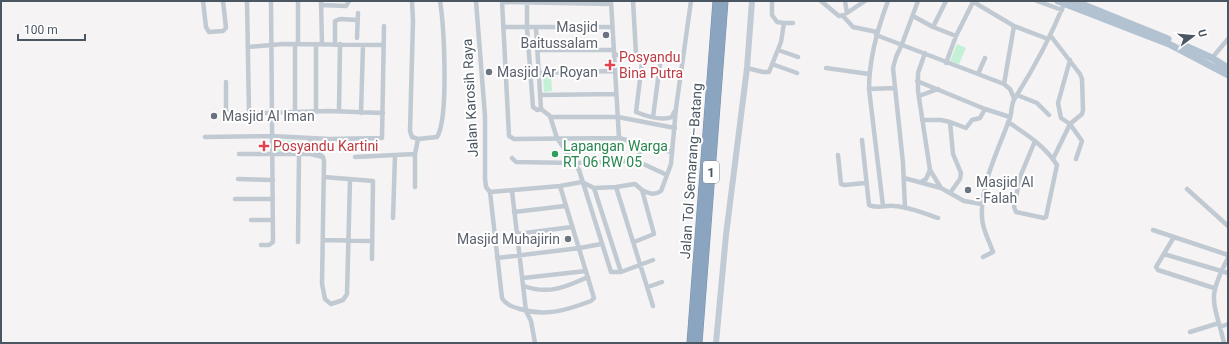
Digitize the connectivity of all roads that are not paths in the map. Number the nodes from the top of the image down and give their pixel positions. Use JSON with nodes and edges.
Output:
{"nodes":[{"id":1,"x":203,"y":1,"type":"edge"},
{"id":2,"x":223,"y":1,"type":"edge"},
{"id":3,"x":247,"y":1,"type":"edge"},
{"id":4,"x":271,"y":1,"type":"edge"},
{"id":5,"x":298,"y":1,"type":"edge"},
{"id":6,"x":349,"y":1,"type":"edge"},
{"id":7,"x":412,"y":1,"type":"edge"},
{"id":8,"x":440,"y":1,"type":"edge"},
{"id":9,"x":476,"y":1,"type":"edge"},
{"id":10,"x":633,"y":1,"type":"edge"},
{"id":11,"x":691,"y":1,"type":"edge"},
{"id":12,"x":717,"y":1,"type":"edge"},
{"id":13,"x":724,"y":1,"type":"edge"},
{"id":14,"x":752,"y":1,"type":"edge"},
{"id":15,"x":772,"y":1,"type":"edge"},
{"id":16,"x":821,"y":1,"type":"edge"},
{"id":17,"x":845,"y":1,"type":"edge"},
{"id":18,"x":865,"y":1,"type":"edge"},
{"id":19,"x":888,"y":1,"type":"edge"},
{"id":20,"x":918,"y":1,"type":"edge"},
{"id":21,"x":946,"y":1,"type":"edge"},
{"id":22,"x":1037,"y":1,"type":"edge"},
{"id":23,"x":1074,"y":1,"type":"edge"},
{"id":24,"x":504,"y":2,"type":"edge"},
{"id":25,"x":527,"y":2,"type":"edge"},
{"id":26,"x":973,"y":2,"type":"edge"},
{"id":27,"x":322,"y":3,"type":"edge"},
{"id":28,"x":588,"y":3,"type":"edge"},
{"id":29,"x":611,"y":3,"type":"edge"},
{"id":30,"x":859,"y":3,"type":"edge"},
{"id":31,"x":1061,"y":5,"type":"edge"},
{"id":32,"x":358,"y":13,"type":"dead end"},
{"id":33,"x":845,"y":15,"type":"junction"},
{"id":34,"x":913,"y":16,"type":"junction"},
{"id":35,"x":358,"y":20,"type":"junction"},
{"id":36,"x":784,"y":23,"type":"junction"},
{"id":37,"x":793,"y":23,"type":"dead end"},
{"id":38,"x":384,"y":26,"type":"dead end"},
{"id":39,"x":1014,"y":26,"type":"junction"},
{"id":40,"x":504,"y":27,"type":"junction"},
{"id":41,"x":612,"y":27,"type":"junction"},
{"id":42,"x":933,"y":27,"type":"junction"},
{"id":43,"x":527,"y":28,"type":"junction"},
{"id":44,"x":536,"y":28,"type":"junction"},
{"id":45,"x":877,"y":33,"type":"junction"},
{"id":46,"x":956,"y":36,"type":"junction"},
{"id":47,"x":1049,"y":37,"type":"junction"},
{"id":48,"x":357,"y":38,"type":"dead end"},
{"id":49,"x":1228,"y":39,"type":"edge"},
{"id":50,"x":296,"y":44,"type":"junction"},
{"id":51,"x":316,"y":44,"type":"junction"},
{"id":52,"x":322,"y":44,"type":"junction"},
{"id":53,"x":337,"y":44,"type":"junction"},
{"id":54,"x":902,"y":44,"type":"junction"},
{"id":55,"x":272,"y":45,"type":"junction"},
{"id":56,"x":363,"y":45,"type":"junction"},
{"id":57,"x":384,"y":45,"type":"junction"},
{"id":58,"x":248,"y":47,"type":"junction"},
{"id":59,"x":537,"y":50,"type":"junction"},
{"id":60,"x":613,"y":50,"type":"junction"},
{"id":61,"x":778,"y":50,"type":"junction"},
{"id":62,"x":925,"y":53,"type":"junction"},
{"id":63,"x":636,"y":54,"type":"junction"},
{"id":64,"x":614,"y":55,"type":"junction"},
{"id":65,"x":798,"y":56,"type":"dead end"},
{"id":66,"x":985,"y":58,"type":"dead end"},
{"id":67,"x":1212,"y":58,"type":"junction"},
{"id":68,"x":683,"y":59,"type":"junction"},
{"id":69,"x":1070,"y":60,"type":"junction"},
{"id":70,"x":946,"y":63,"type":"junction"},
{"id":71,"x":772,"y":64,"type":"junction"},
{"id":72,"x":747,"y":68,"type":"junction"},
{"id":73,"x":826,"y":68,"type":"dead end"},
{"id":74,"x":1228,"y":68,"type":"edge"},
{"id":75,"x":615,"y":71,"type":"junction"},
{"id":76,"x":539,"y":73,"type":"junction"},
{"id":77,"x":797,"y":73,"type":"dead end"},
{"id":78,"x":869,"y":74,"type":"junction"},
{"id":79,"x":978,"y":74,"type":"junction"},
{"id":80,"x":1228,"y":75,"type":"edge"},
{"id":81,"x":917,"y":81,"type":"junction"},
{"id":82,"x":226,"y":82,"type":"dead end"},
{"id":83,"x":1004,"y":84,"type":"junction"},
{"id":84,"x":894,"y":88,"type":"junction"},
{"id":85,"x":869,"y":89,"type":"junction"},
{"id":86,"x":938,"y":89,"type":"junction"},
{"id":87,"x":616,"y":94,"type":"junction"},
{"id":88,"x":540,"y":95,"type":"junction"},
{"id":89,"x":919,"y":96,"type":"junction"},
{"id":90,"x":1015,"y":97,"type":"junction"},
{"id":91,"x":541,"y":109,"type":"junction"},
{"id":92,"x":985,"y":109,"type":"junction"},
{"id":93,"x":339,"y":111,"type":"junction"},
{"id":94,"x":295,"y":112,"type":"junction"},
{"id":95,"x":316,"y":112,"type":"junction"},
{"id":96,"x":361,"y":112,"type":"junction"},
{"id":97,"x":249,"y":113,"type":"junction"},
{"id":98,"x":384,"y":113,"type":"junction"},
{"id":99,"x":272,"y":114,"type":"junction"},
{"id":100,"x":1049,"y":115,"type":"dead end"},
{"id":101,"x":550,"y":117,"type":"junction"},
{"id":102,"x":618,"y":117,"type":"junction"},
{"id":103,"x":653,"y":117,"type":"junction"},
{"id":104,"x":922,"y":120,"type":"junction"},
{"id":105,"x":1009,"y":120,"type":"junction"},
{"id":106,"x":950,"y":122,"type":"junction"},
{"id":107,"x":1070,"y":124,"type":"junction"},
{"id":108,"x":675,"y":128,"type":"junction"},
{"id":109,"x":272,"y":136,"type":"junction"},
{"id":110,"x":205,"y":137,"type":"dead end"},
{"id":111,"x":310,"y":138,"type":"junction"},
{"id":112,"x":557,"y":138,"type":"junction"},
{"id":113,"x":619,"y":138,"type":"junction"},
{"id":114,"x":418,"y":139,"type":"junction"},
{"id":115,"x":862,"y":140,"type":"dead end"},
{"id":116,"x":1035,"y":142,"type":"junction"},
{"id":117,"x":643,"y":144,"type":"junction"},
{"id":118,"x":310,"y":146,"type":"junction"},
{"id":119,"x":671,"y":152,"type":"junction"},
{"id":120,"x":239,"y":154,"type":"dead end"},
{"id":121,"x":272,"y":154,"type":"junction"},
{"id":122,"x":310,"y":154,"type":"junction"},
{"id":123,"x":416,"y":154,"type":"junction"},
{"id":124,"x":299,"y":155,"type":"junction"},
{"id":125,"x":838,"y":155,"type":"dead end"},
{"id":126,"x":395,"y":156,"type":"junction"},
{"id":127,"x":355,"y":157,"type":"dead end"},
{"id":128,"x":323,"y":158,"type":"junction"},
{"id":129,"x":512,"y":158,"type":"dead end"},
{"id":130,"x":1053,"y":159,"type":"junction"},
{"id":131,"x":1076,"y":159,"type":"dead end"},
{"id":132,"x":637,"y":161,"type":"junction"},
{"id":133,"x":573,"y":163,"type":"junction"},
{"id":134,"x":930,"y":170,"type":"junction"},
{"id":135,"x":667,"y":174,"type":"junction"},
{"id":136,"x":324,"y":177,"type":"junction"},
{"id":137,"x":904,"y":178,"type":"junction"},
{"id":138,"x":238,"y":179,"type":"dead end"},
{"id":139,"x":273,"y":180,"type":"junction"},
{"id":140,"x":350,"y":180,"type":"junction"},
{"id":141,"x":582,"y":182,"type":"junction"},
{"id":142,"x":921,"y":182,"type":"junction"},
{"id":143,"x":865,"y":183,"type":"junction"},
{"id":144,"x":560,"y":186,"type":"junction"},
{"id":145,"x":416,"y":187,"type":"dead end"},
{"id":146,"x":616,"y":187,"type":"junction"},
{"id":147,"x":594,"y":188,"type":"junction"},
{"id":148,"x":941,"y":188,"type":"junction"},
{"id":149,"x":1187,"y":189,"type":"dead end"},
{"id":150,"x":642,"y":190,"type":"junction"},
{"id":151,"x":512,"y":191,"type":"junction"},
{"id":152,"x":490,"y":192,"type":"junction"},
{"id":153,"x":950,"y":193,"type":"junction"},
{"id":154,"x":236,"y":199,"type":"dead end"},
{"id":155,"x":273,"y":199,"type":"junction"},
{"id":156,"x":982,"y":204,"type":"junction"},
{"id":157,"x":565,"y":206,"type":"junction"},
{"id":158,"x":882,"y":206,"type":"junction"},
{"id":159,"x":905,"y":208,"type":"junction"},
{"id":160,"x":514,"y":212,"type":"junction"},
{"id":161,"x":393,"y":218,"type":"dead end"},
{"id":162,"x":938,"y":218,"type":"dead end"},
{"id":163,"x":251,"y":220,"type":"dead end"},
{"id":164,"x":272,"y":220,"type":"junction"},
{"id":165,"x":1228,"y":226,"type":"edge"},
{"id":166,"x":572,"y":227,"type":"junction"},
{"id":167,"x":1153,"y":230,"type":"dead end"},
{"id":168,"x":517,"y":234,"type":"junction"},
{"id":169,"x":1174,"y":237,"type":"junction"},
{"id":170,"x":323,"y":240,"type":"junction"},
{"id":171,"x":347,"y":241,"type":"junction"},
{"id":172,"x":298,"y":242,"type":"dead end"},
{"id":173,"x":372,"y":242,"type":"junction"},
{"id":174,"x":634,"y":242,"type":"junction"},
{"id":175,"x":601,"y":244,"type":"junction"},
{"id":176,"x":261,"y":245,"type":"dead end"},
{"id":177,"x":580,"y":248,"type":"junction"},
{"id":178,"x":1164,"y":254,"type":"junction"},
{"id":179,"x":520,"y":256,"type":"junction"},
{"id":180,"x":1228,"y":256,"type":"edge"},
{"id":181,"x":983,"y":257,"type":"dead end"},
{"id":182,"x":497,"y":258,"type":"junction"},
{"id":183,"x":372,"y":259,"type":"dead end"},
{"id":184,"x":653,"y":260,"type":"dead end"},
{"id":185,"x":641,"y":265,"type":"junction"},
{"id":186,"x":586,"y":271,"type":"junction"},
{"id":187,"x":1221,"y":271,"type":"junction"},
{"id":188,"x":621,"y":272,"type":"junction"},
{"id":189,"x":1228,"y":273,"type":"edge"},
{"id":190,"x":588,"y":277,"type":"junction"},
{"id":191,"x":523,"y":278,"type":"junction"},
{"id":192,"x":662,"y":282,"type":"dead end"},
{"id":193,"x":524,"y":286,"type":"junction"},
{"id":194,"x":648,"y":287,"type":"junction"},
{"id":195,"x":1214,"y":288,"type":"junction"},
{"id":196,"x":653,"y":306,"type":"dead end"},
{"id":197,"x":526,"y":311,"type":"junction"},
{"id":198,"x":1228,"y":324,"type":"edge"},
{"id":199,"x":1219,"y":325,"type":"junction"},
{"id":200,"x":1190,"y":332,"type":"dead end"},
{"id":201,"x":535,"y":343,"type":"edge"},
{"id":202,"x":691,"y":343,"type":"edge"},
{"id":203,"x":698,"y":343,"type":"edge"},
{"id":204,"x":716,"y":343,"type":"edge"},
{"id":205,"x":1224,"y":343,"type":"edge"}],
"edges":[{"from":1,"to":2,"type":"street"},
{"from":3,"to":58,"type":"street"},
{"from":4,"to":55,"type":"street"},
{"from":5,"to":50,"type":"street"},
{"from":6,"to":27,"type":"street"},
{"from":7,"to":114,"type":"street"},
{"from":8,"to":114,"type":"street"},
{"from":9,"to":152,"type":"street","name":"Jalan Karosih Raya"},
{"from":10,"to":63,"type":"street"},
{"from":11,"to":68,"type":"street"},
{"from":12,"to":202,"type":"highway","name":"Jalan Tol Semarang–Batang","number":"1"},
{"from":13,"to":203,"type":"highway","name":"Jalan Tol Semarang–Batang","number":"1"},
{"from":14,"to":72,"type":"street"},
{"from":15,"to":36,"type":"street"},
{"from":16,"to":33,"type":"street"},
{"from":17,"to":33,"type":"street"},
{"from":18,"to":30,"type":"street"},
{"from":19,"to":45,"type":"street"},
{"from":20,"to":34,"type":"street"},
{"from":21,"to":42,"type":"street"},
{"from":22,"to":31,"type":"street"},
{"from":23,"to":67,"type":"main road"},
{"from":24,"to":25,"type":"street"},
{"from":24,"to":40,"type":"street"},
{"from":25,"to":28,"type":"street"},
{"from":25,"to":43,"type":"street"},
{"from":26,"to":39,"type":"street"},
{"from":26,"to":46,"type":"street"},
{"from":27,"to":52,"type":"street"},
{"from":28,"to":29,"type":"street"},
{"from":29,"to":41,"type":"street"},
{"from":30,"to":33,"type":"street"},
{"from":31,"to":47,"type":"street"},
{"from":31,"to":80,"type":"main road"},
{"from":32,"to":35,"type":"street"},
{"from":33,"to":45,"type":"street"},
{"from":34,"to":42,"type":"street"},
{"from":34,"to":54,"type":"street"},
{"from":35,"to":48,"type":"street"},
{"from":35,"to":53,"type":"street"},
{"from":36,"to":37,"type":"street"},
{"from":36,"to":61,"type":"street"},
{"from":38,"to":57,"type":"street"},
{"from":39,"to":47,"type":"street"},
{"from":39,"to":83,"type":"street"},
{"from":40,"to":43,"type":"street"},
{"from":40,"to":112,"type":"street"},
{"from":41,"to":44,"type":"street"},
{"from":41,"to":60,"type":"street"},
{"from":42,"to":46,"type":"street"},
{"from":43,"to":44,"type":"street"},
{"from":43,"to":91,"type":"street"},
{"from":44,"to":59,"type":"street"},
{"from":45,"to":54,"type":"street"},
{"from":45,"to":78,"type":"street"},
{"from":46,"to":70,"type":"street"},
{"from":47,"to":69,"type":"street"},
{"from":47,"to":90,"type":"street"},
{"from":49,"to":67,"type":"street"},
{"from":50,"to":51,"type":"street"},
{"from":50,"to":55,"type":"street"},
{"from":50,"to":94,"type":"street"},
{"from":51,"to":52,"type":"street"},
{"from":51,"to":95,"type":"street"},
{"from":52,"to":53,"type":"street"},
{"from":53,"to":56,"type":"street"},
{"from":53,"to":93,"type":"street"},
{"from":54,"to":62,"type":"street"},
{"from":54,"to":84,"type":"street"},
{"from":55,"to":58,"type":"street"},
{"from":55,"to":99,"type":"street"},
{"from":56,"to":57,"type":"street"},
{"from":56,"to":96,"type":"street"},
{"from":57,"to":98,"type":"street"},
{"from":58,"to":97,"type":"street"},
{"from":59,"to":60,"type":"street"},
{"from":59,"to":76,"type":"street"},
{"from":60,"to":64,"type":"street"},
{"from":61,"to":65,"type":"street"},
{"from":61,"to":71,"type":"street"},
{"from":62,"to":70,"type":"street"},
{"from":62,"to":81,"type":"street"},
{"from":63,"to":64,"type":"street"},
{"from":63,"to":103,"type":"street"},
{"from":64,"to":75,"type":"street"},
{"from":66,"to":79,"type":"street"},
{"from":67,"to":74,"type":"main road"},
{"from":68,"to":103,"type":"street"},
{"from":68,"to":103,"type":"street"},
{"from":68,"to":108,"type":"street"},
{"from":69,"to":107,"type":"street"},
{"from":69,"to":107,"type":"street"},
{"from":70,"to":79,"type":"street"},
{"from":71,"to":72,"type":"street"},
{"from":71,"to":77,"type":"street"},
{"from":72,"to":204,"type":"street"},
{"from":73,"to":78,"type":"street"},
{"from":75,"to":76,"type":"street"},
{"from":75,"to":87,"type":"street"},
{"from":76,"to":88,"type":"street"},
{"from":78,"to":85,"type":"street"},
{"from":79,"to":83,"type":"street"},
{"from":81,"to":86,"type":"street"},
{"from":81,"to":89,"type":"street"},
{"from":82,"to":97,"type":"street"},
{"from":83,"to":90,"type":"street"},
{"from":84,"to":85,"type":"street"},
{"from":84,"to":137,"type":"street"},
{"from":85,"to":158,"type":"street"},
{"from":86,"to":89,"type":"street"},
{"from":86,"to":92,"type":"street"},
{"from":87,"to":88,"type":"street"},
{"from":87,"to":102,"type":"street"},
{"from":88,"to":91,"type":"street"},
{"from":89,"to":104,"type":"street"},
{"from":90,"to":100,"type":"street"},
{"from":90,"to":105,"type":"street"},
{"from":91,"to":101,"type":"street"},
{"from":92,"to":105,"type":"street"},
{"from":92,"to":106,"type":"street"},
{"from":93,"to":95,"type":"street"},
{"from":93,"to":96,"type":"street"},
{"from":94,"to":95,"type":"street"},
{"from":94,"to":99,"type":"street"},
{"from":96,"to":98,"type":"street"},
{"from":97,"to":99,"type":"street"},
{"from":98,"to":111,"type":"street"},
{"from":99,"to":109,"type":"street"},
{"from":101,"to":102,"type":"street"},
{"from":101,"to":112,"type":"street"},
{"from":102,"to":108,"type":"street"},
{"from":102,"to":113,"type":"street"},
{"from":104,"to":106,"type":"street"},
{"from":104,"to":134,"type":"street"},
{"from":105,"to":116,"type":"street"},
{"from":105,"to":156,"type":"street"},
{"from":106,"to":153,"type":"street"},
{"from":107,"to":130,"type":"street"},
{"from":107,"to":131,"type":"street"},
{"from":108,"to":119,"type":"street"},
{"from":109,"to":110,"type":"street"},
{"from":109,"to":111,"type":"street"},
{"from":109,"to":121,"type":"street"},
{"from":111,"to":118,"type":"street"},
{"from":112,"to":113,"type":"street"},
{"from":112,"to":133,"type":"street"},
{"from":113,"to":117,"type":"street"},
{"from":114,"to":123,"type":"street"},
{"from":115,"to":143,"type":"street"},
{"from":116,"to":130,"type":"street"},
{"from":116,"to":130,"type":"street"},
{"from":117,"to":119,"type":"street"},
{"from":117,"to":132,"type":"street"},
{"from":118,"to":122,"type":"street"},
{"from":118,"to":128,"type":"street"},
{"from":119,"to":135,"type":"street"},
{"from":120,"to":121,"type":"street"},
{"from":121,"to":124,"type":"street"},
{"from":121,"to":139,"type":"street"},
{"from":122,"to":124,"type":"street"},
{"from":122,"to":128,"type":"street"},
{"from":123,"to":126,"type":"street"},
{"from":123,"to":145,"type":"street"},
{"from":124,"to":172,"type":"street"},
{"from":125,"to":143,"type":"street"},
{"from":126,"to":127,"type":"street"},
{"from":126,"to":161,"type":"street"},
{"from":128,"to":136,"type":"street"},
{"from":129,"to":133,"type":"street"},
{"from":132,"to":133,"type":"street"},
{"from":132,"to":135,"type":"street"},
{"from":133,"to":141,"type":"street"},
{"from":134,"to":142,"type":"street"},
{"from":134,"to":148,"type":"street"},
{"from":135,"to":150,"type":"street"},
{"from":136,"to":140,"type":"street"},
{"from":136,"to":170,"type":"street"},
{"from":137,"to":142,"type":"street"},
{"from":137,"to":159,"type":"street"},
{"from":138,"to":139,"type":"street"},
{"from":139,"to":155,"type":"street"},
{"from":140,"to":171,"type":"street"},
{"from":140,"to":173,"type":"street"},
{"from":141,"to":144,"type":"street"},
{"from":141,"to":147,"type":"street"},
{"from":141,"to":175,"type":"street"},
{"from":142,"to":148,"type":"street"},
{"from":143,"to":158,"type":"street"},
{"from":144,"to":151,"type":"street"},
{"from":144,"to":157,"type":"street"},
{"from":146,"to":147,"type":"street"},
{"from":146,"to":150,"type":"street"},
{"from":146,"to":174,"type":"street"},
{"from":147,"to":188,"type":"street"},
{"from":148,"to":153,"type":"street"},
{"from":149,"to":165,"type":"street"},
{"from":150,"to":174,"type":"street"},
{"from":151,"to":152,"type":"street"},
{"from":151,"to":160,"type":"street"},
{"from":152,"to":182,"type":"street","name":"Jalan Karosih Raya"},
{"from":153,"to":156,"type":"street"},
{"from":154,"to":155,"type":"street"},
{"from":155,"to":164,"type":"street"},
{"from":156,"to":181,"type":"street"},
{"from":157,"to":160,"type":"street"},
{"from":157,"to":166,"type":"street"},
{"from":158,"to":159,"type":"street"},
{"from":159,"to":162,"type":"street"},
{"from":160,"to":168,"type":"street"},
{"from":163,"to":164,"type":"street"},
{"from":164,"to":176,"type":"street"},
{"from":166,"to":168,"type":"street"},
{"from":166,"to":177,"type":"street"},
{"from":167,"to":169,"type":"street"},
{"from":168,"to":179,"type":"street"},
{"from":169,"to":178,"type":"street"},
{"from":169,"to":180,"type":"street"},
{"from":170,"to":171,"type":"street"},
{"from":170,"to":171,"type":"street"},
{"from":171,"to":173,"type":"street"},
{"from":173,"to":183,"type":"street"},
{"from":174,"to":185,"type":"street"},
{"from":175,"to":177,"type":"street"},
{"from":175,"to":188,"type":"street"},
{"from":177,"to":179,"type":"street"},
{"from":177,"to":186,"type":"street"},
{"from":178,"to":187,"type":"street"},
{"from":178,"to":195,"type":"street"},
{"from":179,"to":182,"type":"street"},
{"from":179,"to":191,"type":"street"},
{"from":180,"to":187,"type":"street"},
{"from":182,"to":197,"type":"street","name":"Jalan Karosih Raya"},
{"from":184,"to":185,"type":"street"},
{"from":185,"to":188,"type":"street"},
{"from":185,"to":194,"type":"street"},
{"from":186,"to":190,"type":"street"},
{"from":186,"to":191,"type":"street"},
{"from":187,"to":189,"type":"street"},
{"from":187,"to":195,"type":"street"},
{"from":190,"to":193,"type":"street"},
{"from":190,"to":197,"type":"street"},
{"from":191,"to":193,"type":"street"},
{"from":192,"to":194,"type":"street"},
{"from":193,"to":197,"type":"street"},
{"from":194,"to":196,"type":"street"},
{"from":195,"to":199,"type":"street"},
{"from":197,"to":201,"type":"street"},
{"from":198,"to":199,"type":"street"},
{"from":199,"to":200,"type":"street"},
{"from":199,"to":205,"type":"street"}]}
